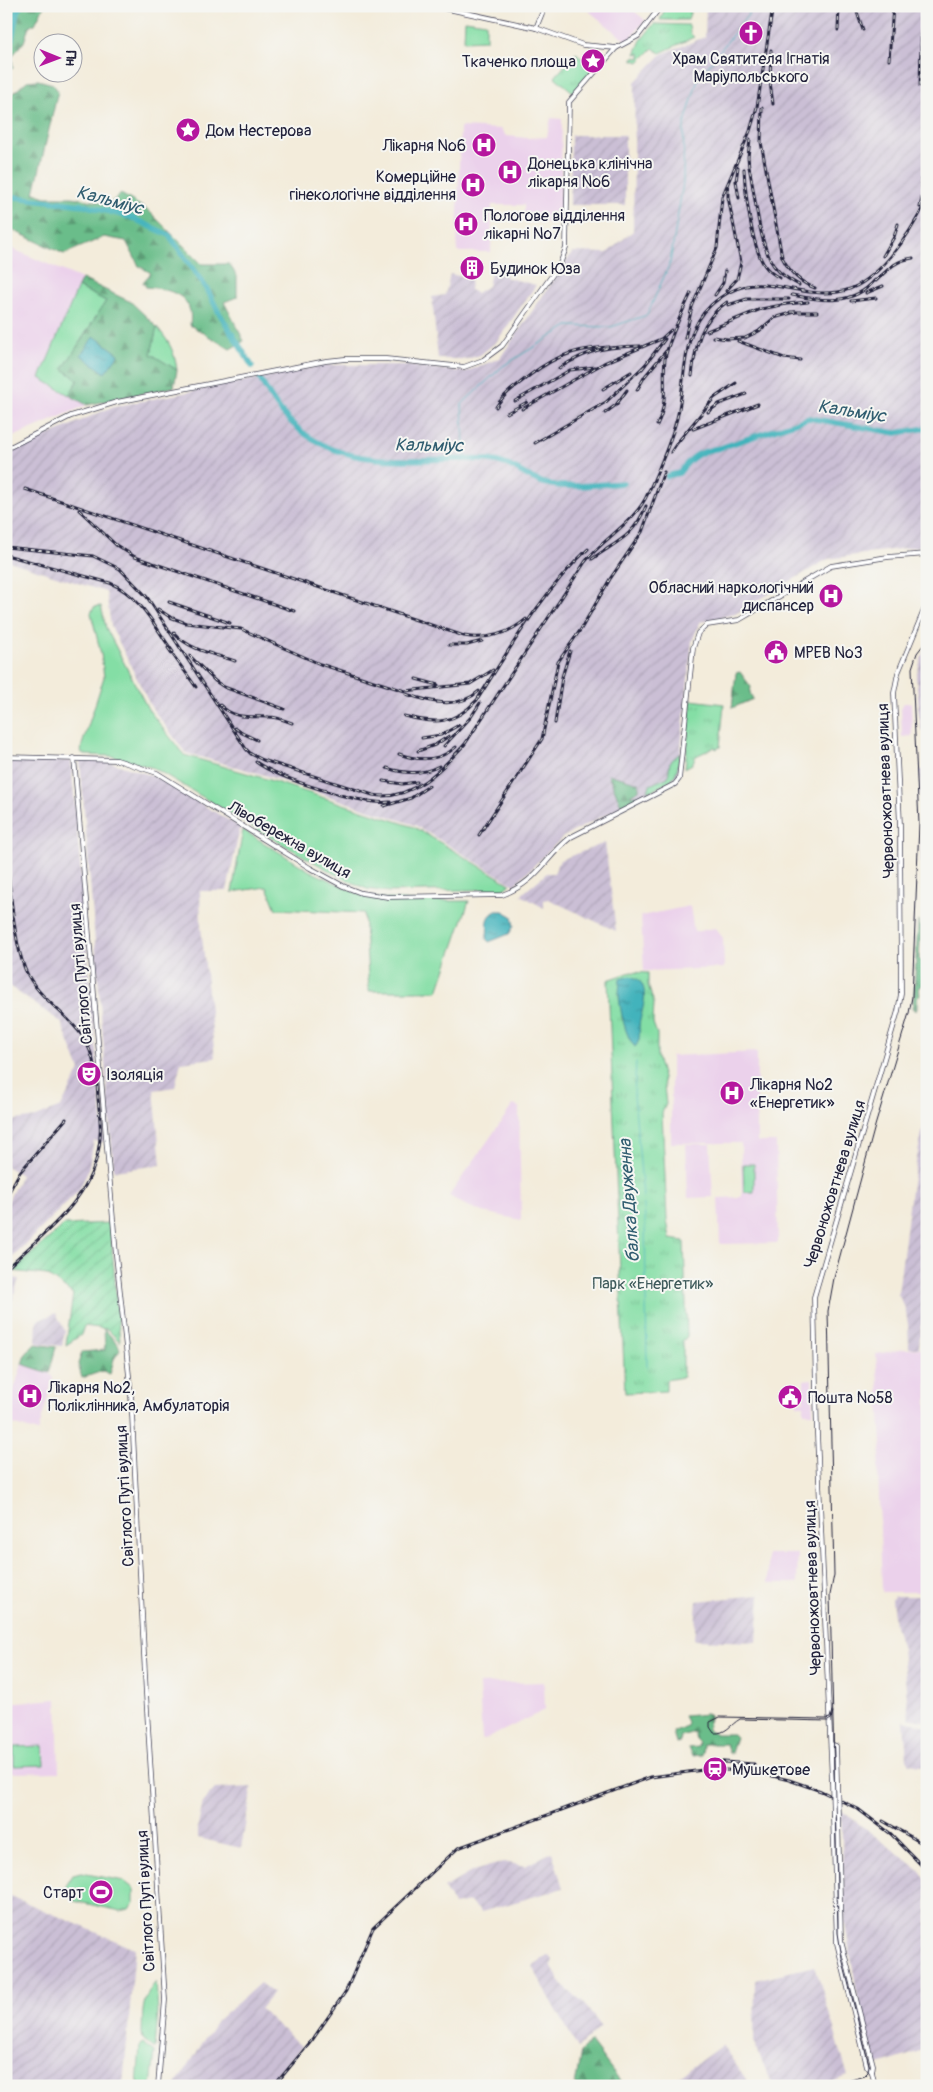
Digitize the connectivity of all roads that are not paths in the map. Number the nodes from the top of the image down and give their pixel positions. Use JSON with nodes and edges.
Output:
{"nodes":[{"id":1,"x":434,"y":6,"type":"edge"},
{"id":2,"x":545,"y":6,"type":"edge"},
{"id":3,"x":661,"y":6,"type":"edge"},
{"id":4,"x":536,"y":28,"type":"junction"},
{"id":5,"x":616,"y":48,"type":"junction"},
{"id":6,"x":6,"y":449,"type":"edge"},
{"id":7,"x":927,"y":556,"type":"edge"},
{"id":8,"x":927,"y":603,"type":"edge"},
{"id":9,"x":6,"y":757,"type":"edge"},
{"id":10,"x":74,"y":758,"type":"junction"},
{"id":11,"x":6,"y":2085,"type":"edge"},
{"id":12,"x":157,"y":2085,"type":"edge"},
{"id":13,"x":18,"y":2086,"type":"edge"},
{"id":14,"x":875,"y":2086,"type":"edge"}],
"edges":[{"from":1,"to":4,"type":"main road"},
{"from":2,"to":4,"type":"main road"},
{"from":3,"to":5,"type":"main road"},
{"from":4,"to":5,"type":"main road"},
{"from":5,"to":6,"type":"main road"},
{"from":7,"to":10,"type":"main road","name":"Лівобережна вулиця"},
{"from":8,"to":14,"type":"main road","name":"Червоножовтнева вулиця","bridge":true},
{"from":9,"to":10,"type":"main road","name":"Лівобережна вулиця"},
{"from":10,"to":12,"type":"main road","name":"Світлого Путі вулиця"},
{"from":11,"to":13,"type":"main road"}]}
